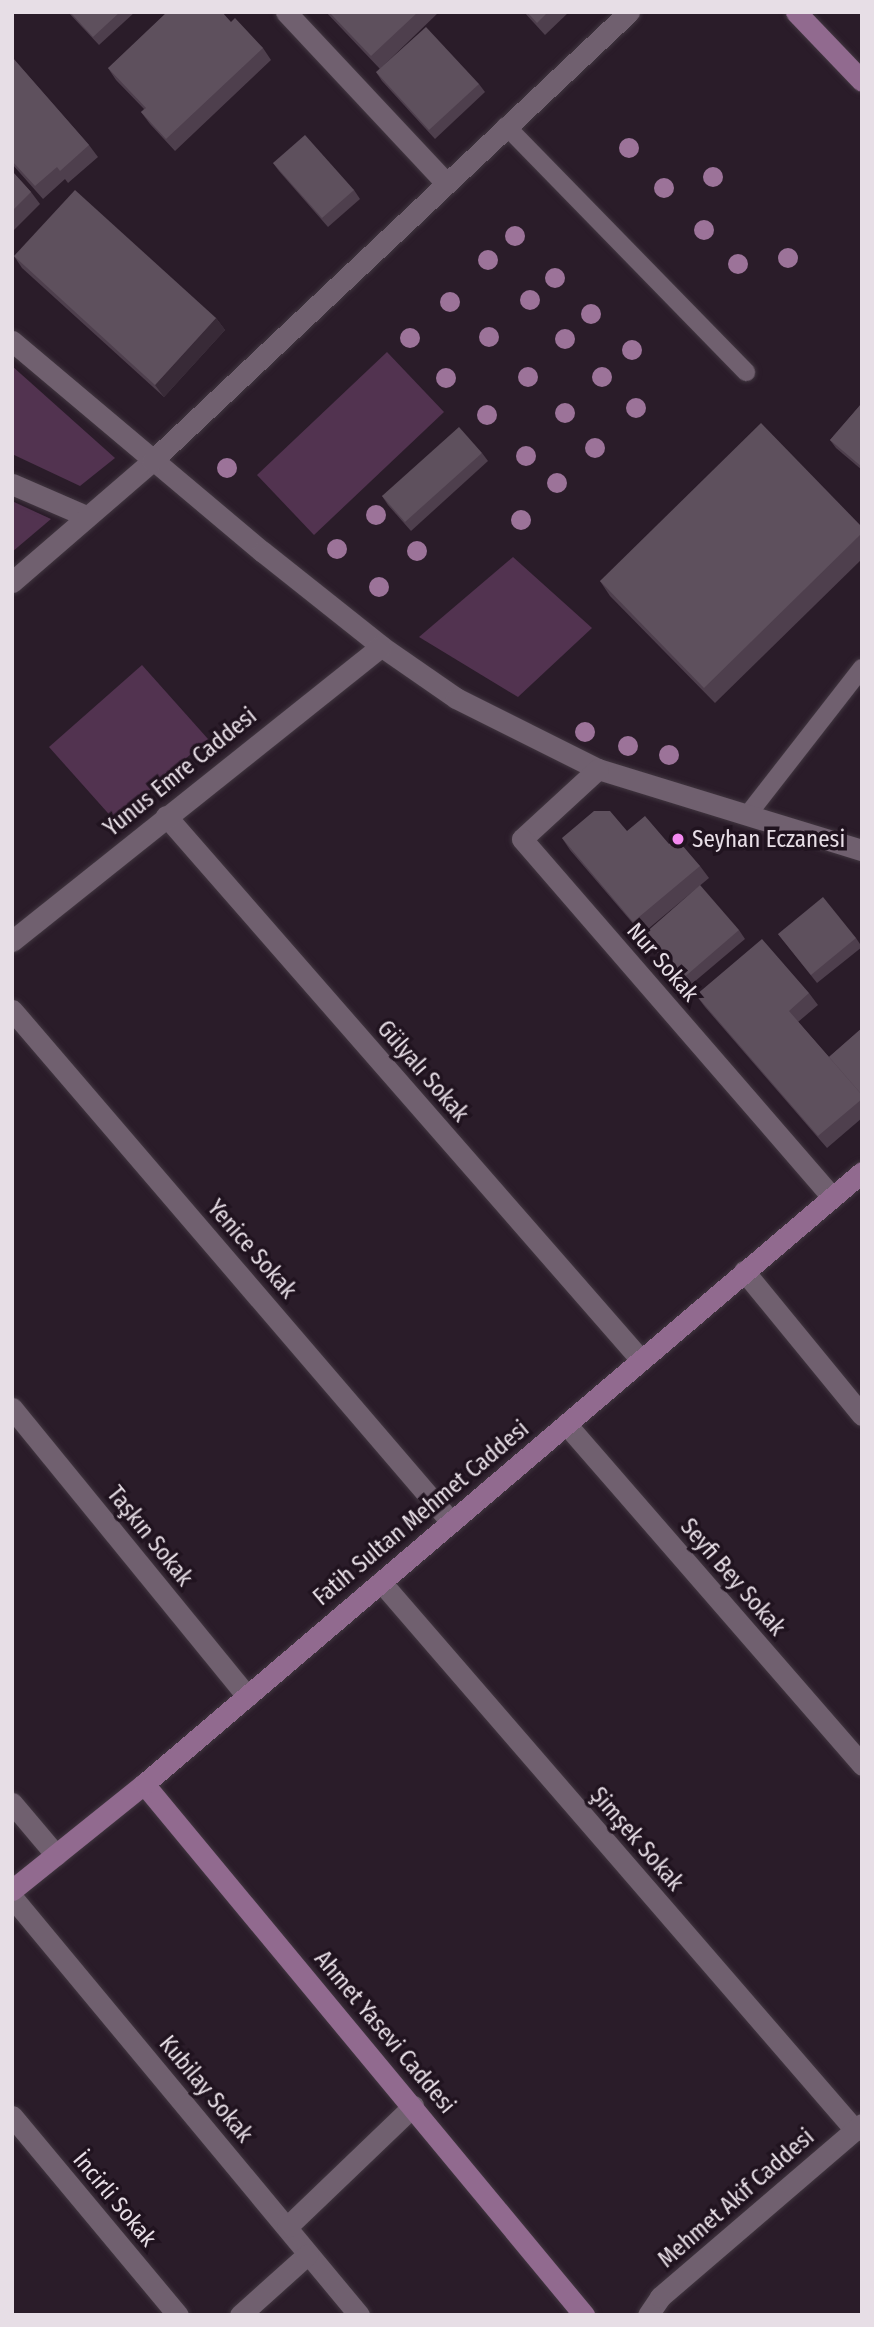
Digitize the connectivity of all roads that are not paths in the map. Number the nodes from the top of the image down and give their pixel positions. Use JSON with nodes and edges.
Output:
{"nodes":[{"id":1,"x":286,"y":12,"type":"edge"},
{"id":2,"x":629,"y":12,"type":"edge"},
{"id":3,"x":796,"y":12,"type":"edge"},
{"id":4,"x":862,"y":81,"type":"edge"},
{"id":5,"x":506,"y":126,"type":"junction"},
{"id":6,"x":446,"y":183,"type":"junction"},
{"id":7,"x":12,"y":341,"type":"edge"},
{"id":8,"x":746,"y":372,"type":"dead end"},
{"id":9,"x":152,"y":461,"type":"junction"},
{"id":10,"x":12,"y":484,"type":"edge"},
{"id":11,"x":86,"y":516,"type":"junction"},
{"id":12,"x":12,"y":582,"type":"edge"},
{"id":13,"x":381,"y":646,"type":"junction"},
{"id":14,"x":862,"y":668,"type":"edge"},
{"id":15,"x":598,"y":769,"type":"junction"},
{"id":16,"x":749,"y":813,"type":"junction"},
{"id":17,"x":166,"y":816,"type":"junction"},
{"id":18,"x":862,"y":850,"type":"edge"},
{"id":19,"x":12,"y":941,"type":"edge"},
{"id":20,"x":12,"y":1010,"type":"edge"},
{"id":21,"x":862,"y":1172,"type":"edge"},
{"id":22,"x":832,"y":1197,"type":"junction"},
{"id":23,"x":744,"y":1271,"type":"junction"},
{"id":24,"x":641,"y":1360,"type":"junction"},
{"id":25,"x":12,"y":1408,"type":"edge"},
{"id":26,"x":862,"y":1415,"type":"edge"},
{"id":27,"x":566,"y":1424,"type":"junction"},
{"id":28,"x":451,"y":1522,"type":"junction"},
{"id":29,"x":381,"y":1582,"type":"junction"},
{"id":30,"x":247,"y":1696,"type":"junction"},
{"id":31,"x":862,"y":1765,"type":"edge"},
{"id":32,"x":144,"y":1784,"type":"junction"},
{"id":33,"x":12,"y":1803,"type":"edge"},
{"id":34,"x":56,"y":1855,"type":"junction"},
{"id":35,"x":12,"y":1890,"type":"edge"},
{"id":36,"x":12,"y":1897,"type":"edge"},
{"id":37,"x":413,"y":2106,"type":"junction"},
{"id":38,"x":12,"y":2116,"type":"edge"},
{"id":39,"x":858,"y":2127,"type":"edge"},
{"id":40,"x":287,"y":2227,"type":"junction"},
{"id":41,"x":309,"y":2254,"type":"junction"},
{"id":42,"x":178,"y":2315,"type":"edge"},
{"id":43,"x":240,"y":2315,"type":"edge"},
{"id":44,"x":359,"y":2315,"type":"edge"},
{"id":45,"x":584,"y":2315,"type":"edge"},
{"id":46,"x":648,"y":2315,"type":"edge"}],
"edges":[{"from":1,"to":6,"type":"street"},
{"from":2,"to":5,"type":"street"},
{"from":3,"to":4,"type":"street"},
{"from":5,"to":6,"type":"street"},
{"from":5,"to":8,"type":"lane"},
{"from":6,"to":9,"type":"street"},
{"from":7,"to":9,"type":"street"},
{"from":9,"to":11,"type":"street"},
{"from":9,"to":13,"type":"street"},
{"from":10,"to":11,"type":"street"},
{"from":11,"to":12,"type":"street"},
{"from":13,"to":15,"type":"street"},
{"from":13,"to":17,"type":"street","name":"Yunus Emre Caddesi"},
{"from":14,"to":16,"type":"lane"},
{"from":15,"to":16,"type":"street"},
{"from":15,"to":22,"type":"street","name":"Nur Sokak"},
{"from":16,"to":18,"type":"street"},
{"from":17,"to":19,"type":"street","name":"Yunus Emre Caddesi"},
{"from":17,"to":24,"type":"street","name":"Gülyalı Sokak"},
{"from":20,"to":28,"type":"street","name":"Yenice Sokak"},
{"from":21,"to":22,"type":"street","name":"Fatih Sultan Mehmet Caddesi"},
{"from":22,"to":23,"type":"street","name":"Fatih Sultan Mehmet Caddesi"},
{"from":23,"to":24,"type":"street","name":"Fatih Sultan Mehmet Caddesi"},
{"from":23,"to":26,"type":"street"},
{"from":24,"to":27,"type":"street","name":"Fatih Sultan Mehmet Caddesi"},
{"from":25,"to":30,"type":"street","name":"Taşkın Sokak"},
{"from":27,"to":28,"type":"street","name":"Fatih Sultan Mehmet Caddesi"},
{"from":27,"to":31,"type":"street","name":"Seyfi Bey Sokak"},
{"from":28,"to":29,"type":"street","name":"Fatih Sultan Mehmet Caddesi"},
{"from":29,"to":30,"type":"street","name":"Fatih Sultan Mehmet Caddesi"},
{"from":29,"to":39,"type":"street","name":"Şimşek Sokak"},
{"from":30,"to":32,"type":"street","name":"Fatih Sultan Mehmet Caddesi"},
{"from":32,"to":34,"type":"street","name":"Fatih Sultan Mehmet Caddesi"},
{"from":32,"to":37,"type":"street","name":"Ahmet Yasevi Caddesi"},
{"from":33,"to":34,"type":"street"},
{"from":34,"to":35,"type":"street","name":"Fatih Sultan Mehmet Caddesi"},
{"from":36,"to":40,"type":"street","name":"Kubilay Sokak"},
{"from":37,"to":40,"type":"street"},
{"from":37,"to":45,"type":"street","name":"Ahmet Yasevi Caddesi"},
{"from":38,"to":42,"type":"street","name":"İncirli Sokak"},
{"from":39,"to":46,"type":"street","name":"Mehmet Akif Caddesi"},
{"from":40,"to":41,"type":"street","name":"Kubilay Sokak"},
{"from":41,"to":43,"type":"street"},
{"from":41,"to":44,"type":"street","name":"Kubilay Sokak"}]}
